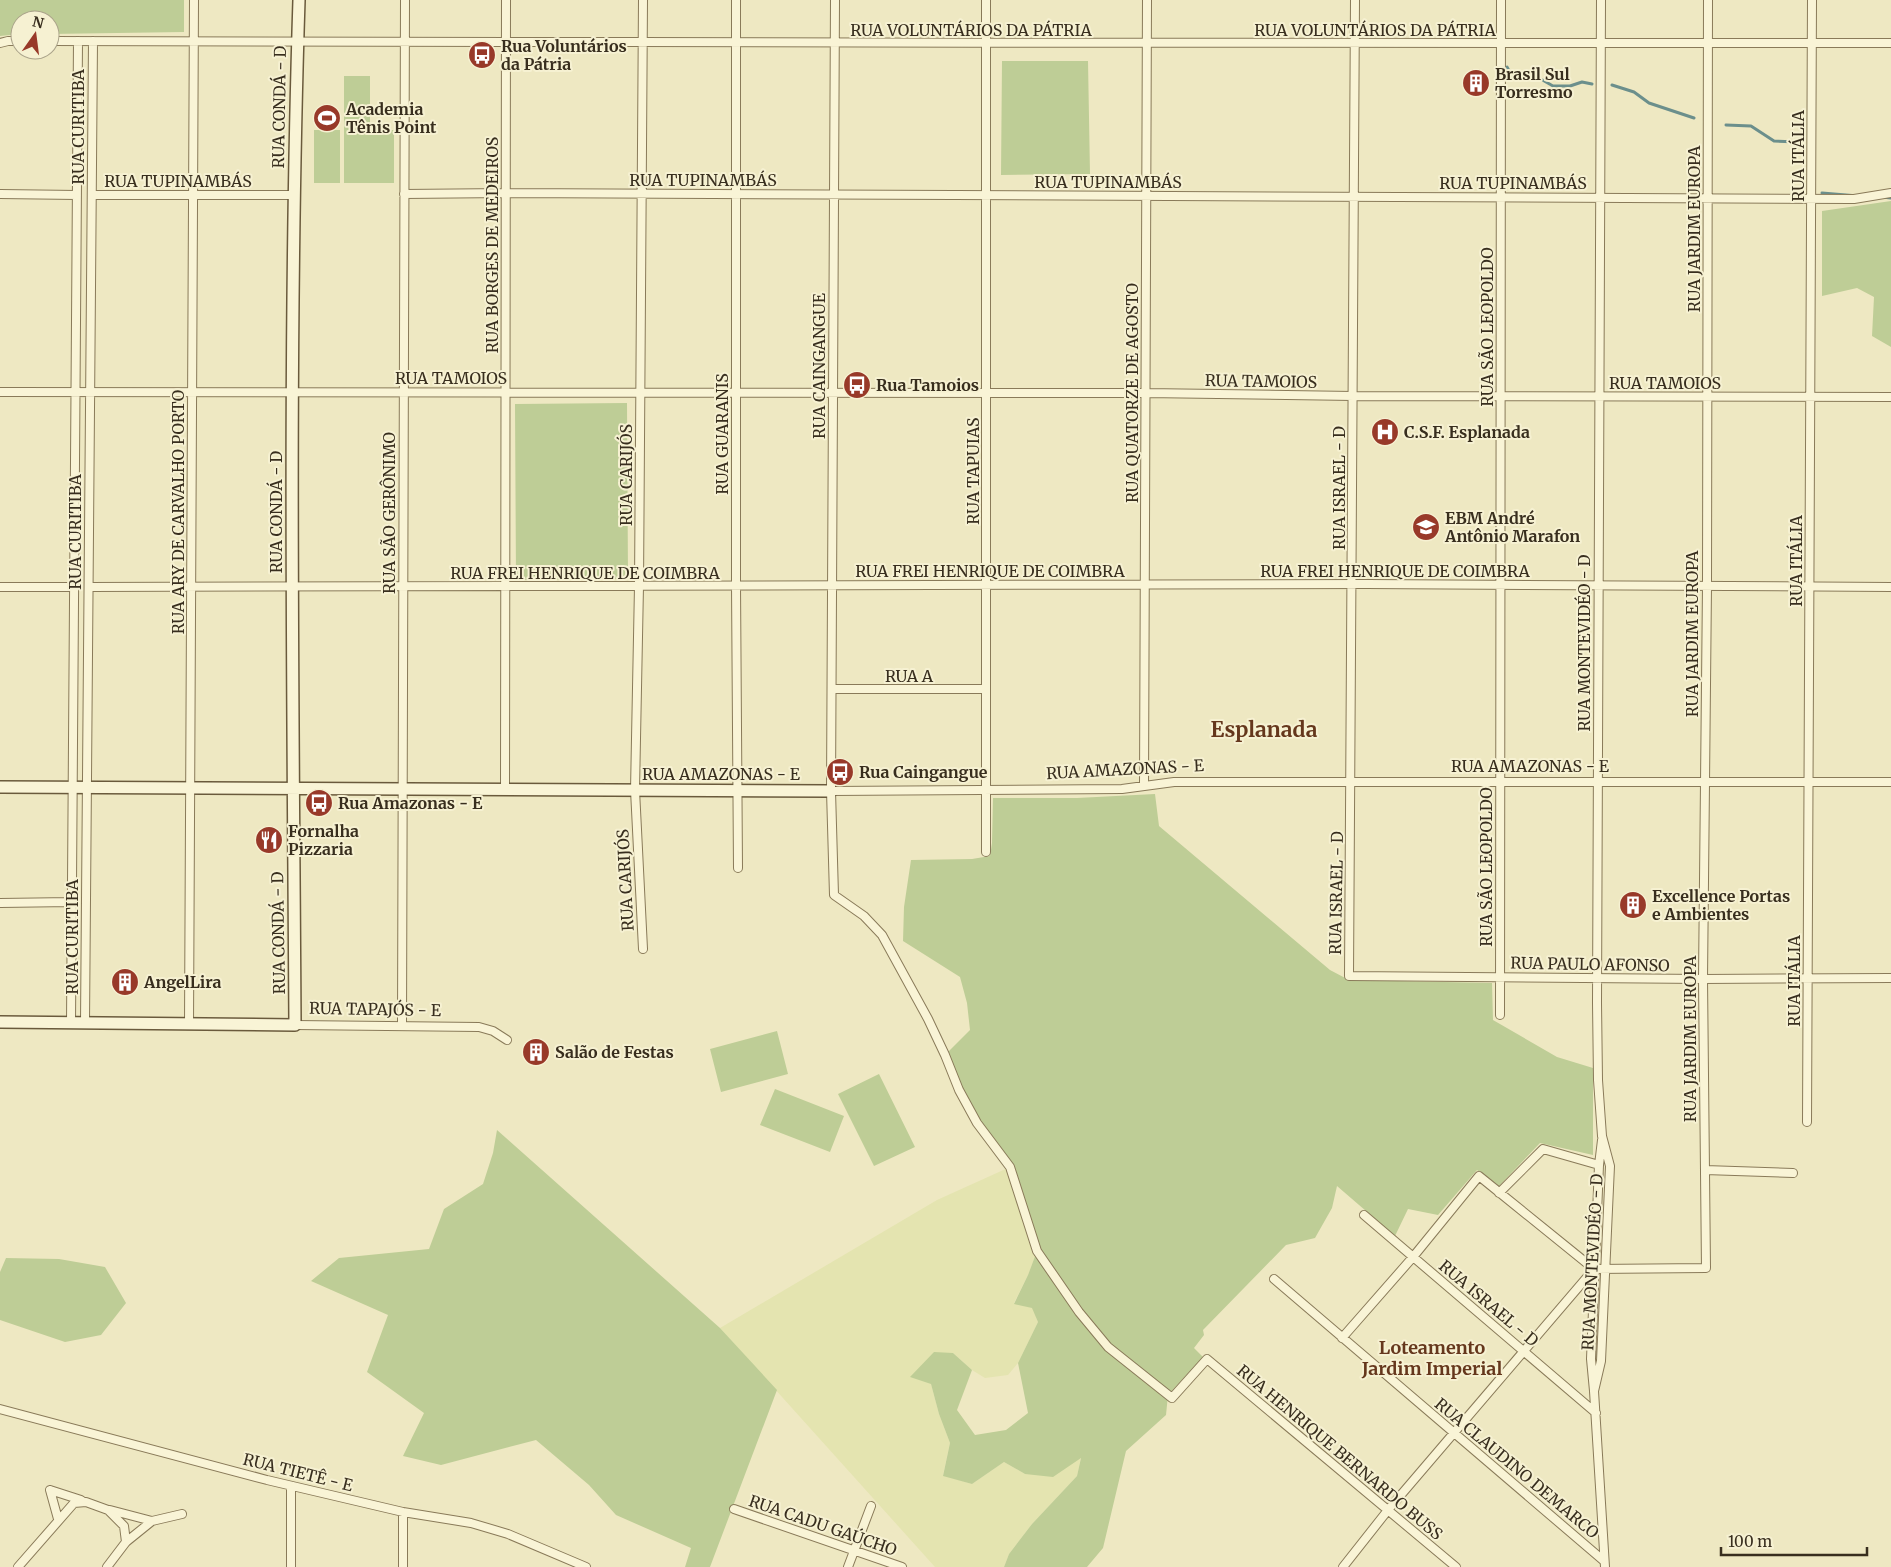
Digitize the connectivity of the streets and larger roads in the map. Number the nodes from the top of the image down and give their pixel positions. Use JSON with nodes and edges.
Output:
{"nodes":[{"id":1,"x":194,"y":0,"type":"edge"},
{"id":2,"x":299,"y":0,"type":"edge"},
{"id":3,"x":405,"y":0,"type":"edge"},
{"id":4,"x":506,"y":0,"type":"edge"},
{"id":5,"x":643,"y":0,"type":"edge"},
{"id":6,"x":736,"y":0,"type":"edge"},
{"id":7,"x":835,"y":0,"type":"edge"},
{"id":8,"x":986,"y":0,"type":"edge"},
{"id":9,"x":1147,"y":0,"type":"edge"},
{"id":10,"x":1355,"y":0,"type":"edge"},
{"id":11,"x":1501,"y":0,"type":"edge"},
{"id":12,"x":1601,"y":0,"type":"edge"},
{"id":13,"x":1708,"y":0,"type":"edge"},
{"id":14,"x":1812,"y":0,"type":"edge"},
{"id":15,"x":194,"y":40,"type":"junction"},
{"id":16,"x":297,"y":40,"type":"junction"},
{"id":17,"x":60,"y":41,"type":"edge"},
{"id":18,"x":78,"y":41,"type":"junction"},
{"id":19,"x":93,"y":41,"type":"junction"},
{"id":20,"x":404,"y":41,"type":"junction"},
{"id":21,"x":506,"y":41,"type":"junction"},
{"id":22,"x":643,"y":42,"type":"junction"},
{"id":23,"x":736,"y":42,"type":"junction"},
{"id":24,"x":835,"y":43,"type":"junction"},
{"id":25,"x":1708,"y":43,"type":"junction"},
{"id":26,"x":1812,"y":43,"type":"junction"},
{"id":27,"x":1891,"y":43,"type":"edge"},
{"id":28,"x":987,"y":44,"type":"junction"},
{"id":29,"x":1146,"y":44,"type":"junction"},
{"id":30,"x":1355,"y":44,"type":"junction"},
{"id":31,"x":1501,"y":44,"type":"junction"},
{"id":32,"x":1601,"y":44,"type":"junction"},
{"id":33,"x":506,"y":193,"type":"junction"},
{"id":34,"x":1891,"y":193,"type":"edge"},
{"id":35,"x":0,"y":194,"type":"edge"},
{"id":36,"x":404,"y":194,"type":"junction"},
{"id":37,"x":642,"y":194,"type":"junction"},
{"id":38,"x":736,"y":194,"type":"junction"},
{"id":39,"x":834,"y":194,"type":"junction"},
{"id":40,"x":76,"y":195,"type":"junction"},
{"id":41,"x":92,"y":195,"type":"junction"},
{"id":42,"x":193,"y":195,"type":"junction"},
{"id":43,"x":294,"y":195,"type":"junction"},
{"id":44,"x":987,"y":195,"type":"junction"},
{"id":45,"x":1146,"y":196,"type":"junction"},
{"id":46,"x":1354,"y":196,"type":"junction"},
{"id":47,"x":1501,"y":197,"type":"junction"},
{"id":48,"x":1600,"y":198,"type":"junction"},
{"id":49,"x":1708,"y":198,"type":"junction"},
{"id":50,"x":1811,"y":198,"type":"junction"},
{"id":51,"x":0,"y":392,"type":"edge"},
{"id":52,"x":75,"y":392,"type":"junction"},
{"id":53,"x":90,"y":392,"type":"junction"},
{"id":54,"x":192,"y":392,"type":"junction"},
{"id":55,"x":292,"y":392,"type":"junction"},
{"id":56,"x":404,"y":392,"type":"junction"},
{"id":57,"x":506,"y":392,"type":"junction"},
{"id":58,"x":640,"y":392,"type":"junction"},
{"id":59,"x":736,"y":392,"type":"junction"},
{"id":60,"x":832,"y":393,"type":"junction"},
{"id":61,"x":987,"y":393,"type":"junction"},
{"id":62,"x":1146,"y":393,"type":"junction"},
{"id":63,"x":1353,"y":396,"type":"junction"},
{"id":64,"x":1500,"y":396,"type":"junction"},
{"id":65,"x":1599,"y":396,"type":"junction"},
{"id":66,"x":1707,"y":396,"type":"junction"},
{"id":67,"x":1810,"y":396,"type":"junction"},
{"id":68,"x":1891,"y":397,"type":"edge"},
{"id":69,"x":1352,"y":584,"type":"junction"},
{"id":70,"x":986,"y":585,"type":"junction"},
{"id":71,"x":1145,"y":585,"type":"junction"},
{"id":72,"x":1500,"y":585,"type":"junction"},
{"id":73,"x":639,"y":586,"type":"junction"},
{"id":74,"x":736,"y":586,"type":"junction"},
{"id":75,"x":832,"y":586,"type":"junction"},
{"id":76,"x":1598,"y":586,"type":"junction"},
{"id":77,"x":1707,"y":586,"type":"junction"},
{"id":78,"x":0,"y":587,"type":"edge"},
{"id":79,"x":74,"y":587,"type":"junction"},
{"id":80,"x":88,"y":587,"type":"junction"},
{"id":81,"x":191,"y":587,"type":"junction"},
{"id":82,"x":403,"y":587,"type":"junction"},
{"id":83,"x":505,"y":587,"type":"junction"},
{"id":84,"x":1810,"y":587,"type":"junction"},
{"id":85,"x":1891,"y":587,"type":"edge"},
{"id":86,"x":292,"y":588,"type":"junction"},
{"id":87,"x":986,"y":689,"type":"junction"},
{"id":88,"x":832,"y":690,"type":"junction"},
{"id":89,"x":1351,"y":782,"type":"junction"},
{"id":90,"x":1500,"y":782,"type":"junction"},
{"id":91,"x":1598,"y":782,"type":"junction"},
{"id":92,"x":1705,"y":782,"type":"junction"},
{"id":93,"x":1809,"y":782,"type":"junction"},
{"id":94,"x":1891,"y":782,"type":"edge"},
{"id":95,"x":1144,"y":786,"type":"junction"},
{"id":96,"x":0,"y":787,"type":"edge"},
{"id":97,"x":72,"y":787,"type":"junction"},
{"id":98,"x":87,"y":787,"type":"junction"},
{"id":99,"x":190,"y":788,"type":"junction"},
{"id":100,"x":292,"y":788,"type":"junction"},
{"id":101,"x":402,"y":789,"type":"junction"},
{"id":102,"x":505,"y":790,"type":"junction"},
{"id":103,"x":635,"y":790,"type":"junction"},
{"id":104,"x":986,"y":790,"type":"junction"},
{"id":105,"x":738,"y":791,"type":"junction"},
{"id":106,"x":831,"y":791,"type":"junction"},
{"id":107,"x":986,"y":852,"type":"dead end"},
{"id":108,"x":738,"y":868,"type":"dead end"},
{"id":109,"x":0,"y":902,"type":"edge"},
{"id":110,"x":72,"y":902,"type":"junction"},
{"id":111,"x":642,"y":949,"type":"dead end"},
{"id":112,"x":1349,"y":976,"type":"joint"},
{"id":113,"x":1499,"y":977,"type":"junction"},
{"id":114,"x":1597,"y":978,"type":"junction"},
{"id":115,"x":1891,"y":978,"type":"edge"},
{"id":116,"x":1703,"y":979,"type":"junction"},
{"id":117,"x":1808,"y":979,"type":"junction"},
{"id":118,"x":1500,"y":1015,"type":"dead end"},
{"id":119,"x":0,"y":1022,"type":"edge"},
{"id":120,"x":71,"y":1023,"type":"junction"},
{"id":121,"x":85,"y":1023,"type":"junction"},
{"id":122,"x":189,"y":1024,"type":"junction"},
{"id":123,"x":295,"y":1025,"type":"junction"},
{"id":124,"x":402,"y":1026,"type":"junction"},
{"id":125,"x":507,"y":1040,"type":"dead end"},
{"id":126,"x":1807,"y":1122,"type":"dead end"},
{"id":127,"x":1602,"y":1136,"type":"junction"},
{"id":128,"x":1598,"y":1165,"type":"junction"},
{"id":129,"x":1705,"y":1170,"type":"junction"},
{"id":130,"x":1793,"y":1173,"type":"dead end"},
{"id":131,"x":1499,"y":1193,"type":"junction"},
{"id":132,"x":1364,"y":1215,"type":"dead end"},
{"id":133,"x":1413,"y":1257,"type":"junction"},
{"id":134,"x":1594,"y":1269,"type":"junction"},
{"id":135,"x":1604,"y":1269,"type":"junction"},
{"id":136,"x":1274,"y":1279,"type":"dead end"},
{"id":137,"x":1591,"y":1322,"type":"junction"},
{"id":138,"x":1603,"y":1323,"type":"junction"},
{"id":139,"x":1342,"y":1338,"type":"junction"},
{"id":140,"x":1524,"y":1351,"type":"junction"},
{"id":141,"x":1208,"y":1358,"type":"joint"},
{"id":142,"x":1594,"y":1391,"type":"junction"},
{"id":143,"x":0,"y":1409,"type":"edge"},
{"id":144,"x":1596,"y":1412,"type":"junction"},
{"id":145,"x":1454,"y":1433,"type":"junction"},
{"id":146,"x":292,"y":1486,"type":"junction"},
{"id":147,"x":86,"y":1502,"type":"junction"},
{"id":148,"x":871,"y":1506,"type":"dead end"},
{"id":149,"x":734,"y":1509,"type":"dead end"},
{"id":150,"x":108,"y":1510,"type":"junction"},
{"id":151,"x":1388,"y":1510,"type":"junction"},
{"id":152,"x":403,"y":1512,"type":"junction"},
{"id":153,"x":182,"y":1514,"type":"dead end"},
{"id":154,"x":58,"y":1519,"type":"junction"},
{"id":155,"x":152,"y":1521,"type":"junction"},
{"id":156,"x":126,"y":1542,"type":"junction"},
{"id":157,"x":854,"y":1551,"type":"junction"},
{"id":158,"x":1605,"y":1564,"type":"edge"},
{"id":159,"x":18,"y":1567,"type":"edge"},
{"id":160,"x":106,"y":1567,"type":"edge"},
{"id":161,"x":291,"y":1567,"type":"edge"},
{"id":162,"x":403,"y":1567,"type":"edge"},
{"id":163,"x":586,"y":1567,"type":"edge"},
{"id":164,"x":848,"y":1567,"type":"edge"},
{"id":165,"x":902,"y":1567,"type":"edge"},
{"id":166,"x":1343,"y":1567,"type":"edge"},
{"id":167,"x":1456,"y":1567,"type":"edge"}],
"edges":[{"from":1,"to":15,"type":"street","name":"RUA ARY DE CARVALHO PORTO"},
{"from":2,"to":16,"type":"street","name":"RUA CONDÁ - D"},
{"from":3,"to":20,"type":"street","name":"RUA SÃO GERÔNIMO"},
{"from":4,"to":21,"type":"street","name":"RUA BORGES DE MEDEIROS"},
{"from":5,"to":22,"type":"street","name":"RUA CARIJÓS"},
{"from":6,"to":23,"type":"street","name":"RUA GUARANIS"},
{"from":7,"to":24,"type":"street","name":"RUA CAINGANGUE"},
{"from":8,"to":28,"type":"street","name":"RUA TAPUIAS"},
{"from":9,"to":29,"type":"street","name":"RUA QUATORZE DE AGOSTO"},
{"from":10,"to":30,"type":"street","name":"RUA ISRAEL - D"},
{"from":11,"to":31,"type":"street","name":"RUA SÃO LEOPOLDO"},
{"from":12,"to":32,"type":"street","name":"RUA MONTEVIDÉO - D"},
{"from":13,"to":25,"type":"street","name":"RUA JARDIM EUROPA"},
{"from":14,"to":26,"type":"street","name":"RUA ITÁLIA"},
{"from":15,"to":16,"type":"street","name":"RUA VOLUNTÁRIOS DA PÁTRIA"},
{"from":15,"to":19,"type":"street","name":"RUA VOLUNTÁRIOS DA PÁTRIA"},
{"from":15,"to":42,"type":"street","name":"RUA ARY DE CARVALHO PORTO"},
{"from":16,"to":20,"type":"street","name":"RUA VOLUNTÁRIOS DA PÁTRIA"},
{"from":16,"to":43,"type":"street","name":"RUA CONDÁ - D"},
{"from":17,"to":18,"type":"street","name":"RUA VOLUNTÁRIOS DA PÁTRIA"},
{"from":18,"to":19,"type":"street","name":"RUA VOLUNTÁRIOS DA PÁTRIA"},
{"from":18,"to":40,"type":"street","name":"RUA CURITIBA"},
{"from":19,"to":41,"type":"street","name":"RUA CURITIBA"},
{"from":20,"to":21,"type":"street","name":"RUA VOLUNTÁRIOS DA PÁTRIA"},
{"from":20,"to":36,"type":"street","name":"RUA SÃO GERÔNIMO"},
{"from":21,"to":22,"type":"street","name":"RUA VOLUNTÁRIOS DA PÁTRIA"},
{"from":21,"to":33,"type":"street","name":"RUA BORGES DE MEDEIROS"},
{"from":22,"to":23,"type":"street","name":"RUA VOLUNTÁRIOS DA PÁTRIA"},
{"from":22,"to":37,"type":"street","name":"RUA CARIJÓS"},
{"from":23,"to":24,"type":"street","name":"RUA VOLUNTÁRIOS DA PÁTRIA"},
{"from":23,"to":38,"type":"street","name":"RUA GUARANIS"},
{"from":24,"to":28,"type":"street","name":"RUA VOLUNTÁRIOS DA PÁTRIA"},
{"from":24,"to":39,"type":"street","name":"RUA CAINGANGUE"},
{"from":25,"to":26,"type":"street","name":"RUA VOLUNTÁRIOS DA PÁTRIA"},
{"from":25,"to":32,"type":"street","name":"RUA VOLUNTÁRIOS DA PÁTRIA"},
{"from":25,"to":49,"type":"street","name":"RUA JARDIM EUROPA"},
{"from":26,"to":27,"type":"street","name":"RUA VOLUNTÁRIOS DA PÁTRIA"},
{"from":26,"to":50,"type":"street","name":"RUA ITÁLIA"},
{"from":28,"to":29,"type":"street","name":"RUA VOLUNTÁRIOS DA PÁTRIA"},
{"from":28,"to":44,"type":"street","name":"RUA TAPUIAS"},
{"from":29,"to":30,"type":"street","name":"RUA VOLUNTÁRIOS DA PÁTRIA"},
{"from":29,"to":45,"type":"street","name":"RUA QUATORZE DE AGOSTO"},
{"from":30,"to":31,"type":"street","name":"RUA VOLUNTÁRIOS DA PÁTRIA"},
{"from":30,"to":46,"type":"street","name":"RUA ISRAEL - D"},
{"from":31,"to":32,"type":"street","name":"RUA VOLUNTÁRIOS DA PÁTRIA"},
{"from":31,"to":47,"type":"street","name":"RUA SÃO LEOPOLDO"},
{"from":32,"to":48,"type":"street","name":"RUA MONTEVIDÉO - D"},
{"from":33,"to":36,"type":"street","name":"RUA TUPINAMBÁS"},
{"from":33,"to":37,"type":"street","name":"RUA TUPINAMBÁS"},
{"from":33,"to":57,"type":"street","name":"RUA BORGES DE MEDEIROS"},
{"from":34,"to":50,"type":"street","name":"RUA TUPINAMBÁS"},
{"from":35,"to":40,"type":"street"},
{"from":36,"to":56,"type":"street","name":"RUA SÃO GERÔNIMO"},
{"from":37,"to":38,"type":"street","name":"RUA TUPINAMBÁS"},
{"from":37,"to":58,"type":"street","name":"RUA CARIJÓS"},
{"from":38,"to":39,"type":"street","name":"RUA TUPINAMBÁS"},
{"from":38,"to":59,"type":"street","name":"RUA GUARANIS"},
{"from":39,"to":44,"type":"street","name":"RUA TUPINAMBÁS"},
{"from":39,"to":60,"type":"street","name":"RUA CAINGANGUE"},
{"from":40,"to":52,"type":"street","name":"RUA CURITIBA"},
{"from":41,"to":42,"type":"street","name":"RUA TUPINAMBÁS"},
{"from":41,"to":53,"type":"street","name":"RUA CURITIBA"},
{"from":42,"to":43,"type":"street","name":"RUA TUPINAMBÁS"},
{"from":42,"to":54,"type":"street","name":"RUA ARY DE CARVALHO PORTO"},
{"from":43,"to":55,"type":"street","name":"RUA CONDÁ - D"},
{"from":44,"to":45,"type":"street","name":"RUA TUPINAMBÁS"},
{"from":44,"to":61,"type":"street","name":"RUA TAPUIAS"},
{"from":45,"to":46,"type":"street","name":"RUA TUPINAMBÁS"},
{"from":45,"to":62,"type":"street","name":"RUA QUATORZE DE AGOSTO"},
{"from":46,"to":47,"type":"street","name":"RUA TUPINAMBÁS"},
{"from":46,"to":63,"type":"street","name":"RUA ISRAEL - D"},
{"from":47,"to":48,"type":"street","name":"RUA TUPINAMBÁS"},
{"from":47,"to":64,"type":"street","name":"RUA SÃO LEOPOLDO"},
{"from":48,"to":49,"type":"street","name":"RUA TUPINAMBÁS"},
{"from":48,"to":65,"type":"street","name":"RUA MONTEVIDÉO - D"},
{"from":49,"to":50,"type":"street","name":"RUA TUPINAMBÁS"},
{"from":49,"to":66,"type":"street","name":"RUA JARDIM EUROPA"},
{"from":50,"to":67,"type":"street","name":"RUA ITÁLIA"},
{"from":51,"to":52,"type":"street","name":"RUA TAMOIOS"},
{"from":52,"to":53,"type":"street","name":"RUA TAMOIOS"},
{"from":52,"to":79,"type":"street","name":"RUA CURITIBA"},
{"from":53,"to":54,"type":"street","name":"RUA TAMOIOS"},
{"from":53,"to":80,"type":"street","name":"RUA CURITIBA"},
{"from":54,"to":55,"type":"street","name":"RUA TAMOIOS"},
{"from":54,"to":81,"type":"street","name":"RUA ARY DE CARVALHO PORTO"},
{"from":55,"to":56,"type":"street","name":"RUA TAMOIOS"},
{"from":55,"to":86,"type":"street","name":"RUA CONDÁ - D"},
{"from":56,"to":57,"type":"street","name":"RUA TAMOIOS"},
{"from":56,"to":82,"type":"street","name":"RUA SÃO GERÔNIMO"},
{"from":57,"to":58,"type":"street","name":"RUA TAMOIOS"},
{"from":57,"to":83,"type":"street","name":"RUA BORGES DE MEDEIROS"},
{"from":58,"to":59,"type":"street","name":"RUA TAMOIOS"},
{"from":58,"to":73,"type":"street","name":"RUA CARIJÓS"},
{"from":59,"to":60,"type":"street","name":"RUA TAMOIOS"},
{"from":59,"to":74,"type":"street","name":"RUA GUARANIS"},
{"from":60,"to":61,"type":"street","name":"RUA TAMOIOS"},
{"from":60,"to":75,"type":"street","name":"RUA CAINGANGUE"},
{"from":61,"to":62,"type":"street","name":"RUA TAMOIOS"},
{"from":61,"to":70,"type":"street","name":"RUA TAPUIAS"},
{"from":62,"to":63,"type":"street","name":"RUA TAMOIOS"},
{"from":62,"to":71,"type":"street","name":"RUA QUATORZE DE AGOSTO"},
{"from":63,"to":64,"type":"street","name":"RUA TAMOIOS"},
{"from":63,"to":69,"type":"street","name":"RUA ISRAEL - D"},
{"from":64,"to":65,"type":"street","name":"RUA TAMOIOS"},
{"from":64,"to":72,"type":"street","name":"RUA SÃO LEOPOLDO"},
{"from":65,"to":66,"type":"street","name":"RUA TAMOIOS"},
{"from":65,"to":76,"type":"street","name":"RUA MONTEVIDÉO - D"},
{"from":66,"to":67,"type":"street","name":"RUA TAMOIOS"},
{"from":66,"to":77,"type":"street","name":"RUA JARDIM EUROPA"},
{"from":67,"to":68,"type":"street","name":"RUA TAMOIOS"},
{"from":67,"to":84,"type":"street","name":"RUA ITÁLIA"},
{"from":69,"to":71,"type":"street","name":"RUA FREI HENRIQUE DE COIMBRA"},
{"from":69,"to":72,"type":"street","name":"RUA FREI HENRIQUE DE COIMBRA"},
{"from":69,"to":89,"type":"street","name":"RUA ISRAEL - D"},
{"from":70,"to":71,"type":"street","name":"RUA FREI HENRIQUE DE COIMBRA"},
{"from":70,"to":75,"type":"street","name":"RUA FREI HENRIQUE DE COIMBRA"},
{"from":70,"to":87,"type":"street","name":"RUA TAPUIAS"},
{"from":71,"to":95,"type":"street","name":"RUA QUATORZE DE AGOSTO"},
{"from":72,"to":76,"type":"street","name":"RUA FREI HENRIQUE DE COIMBRA"},
{"from":72,"to":90,"type":"street","name":"RUA SÃO LEOPOLDO"},
{"from":73,"to":74,"type":"street","name":"RUA FREI HENRIQUE DE COIMBRA"},
{"from":73,"to":83,"type":"street","name":"RUA FREI HENRIQUE DE COIMBRA"},
{"from":73,"to":103,"type":"street","name":"RUA CARIJÓS"},
{"from":74,"to":75,"type":"street","name":"RUA FREI HENRIQUE DE COIMBRA"},
{"from":74,"to":105,"type":"street","name":"RUA GUARANIS"},
{"from":75,"to":88,"type":"street","name":"RUA CAINGANGUE"},
{"from":76,"to":77,"type":"street","name":"RUA FREI HENRIQUE DE COIMBRA"},
{"from":76,"to":91,"type":"street","name":"RUA MONTEVIDÉO - D"},
{"from":77,"to":84,"type":"street","name":"RUA FREI HENRIQUE DE COIMBRA"},
{"from":77,"to":92,"type":"street","name":"RUA JARDIM EUROPA"},
{"from":78,"to":79,"type":"street"},
{"from":79,"to":97,"type":"street","name":"RUA CURITIBA"},
{"from":80,"to":81,"type":"street","name":"RUA FREI HENRIQUE DE COIMBRA"},
{"from":80,"to":98,"type":"street","name":"RUA CURITIBA"},
{"from":81,"to":86,"type":"street","name":"RUA FREI HENRIQUE DE COIMBRA"},
{"from":81,"to":99,"type":"street","name":"RUA ARY DE CARVALHO PORTO"},
{"from":82,"to":83,"type":"street","name":"RUA FREI HENRIQUE DE COIMBRA"},
{"from":82,"to":86,"type":"street","name":"RUA FREI HENRIQUE DE COIMBRA"},
{"from":82,"to":101,"type":"street","name":"RUA SÃO GERÔNIMO"},
{"from":83,"to":102,"type":"street","name":"RUA BORGES DE MEDEIROS"},
{"from":84,"to":85,"type":"street","name":"RUA FREI HENRIQUE DE COIMBRA"},
{"from":84,"to":93,"type":"street","name":"RUA ITÁLIA"},
{"from":86,"to":100,"type":"street","name":"RUA CONDÁ - D"},
{"from":87,"to":88,"type":"street","name":"RUA A"},
{"from":87,"to":104,"type":"street","name":"RUA TAPUIAS"},
{"from":88,"to":106,"type":"street","name":"RUA CAINGANGUE"},
{"from":89,"to":90,"type":"street","name":"RUA AMAZONAS - E"},
{"from":89,"to":95,"type":"street","name":"RUA AMAZONAS - E"},
{"from":89,"to":112,"type":"street","name":"RUA ISRAEL - D"},
{"from":90,"to":91,"type":"street","name":"RUA AMAZONAS - E"},
{"from":90,"to":113,"type":"street","name":"RUA SÃO LEOPOLDO"},
{"from":91,"to":92,"type":"street","name":"RUA AMAZONAS - E"},
{"from":91,"to":114,"type":"street","name":"RUA MONTEVIDÉO - D"},
{"from":92,"to":93,"type":"street","name":"RUA AMAZONAS - E"},
{"from":92,"to":116,"type":"street","name":"RUA JARDIM EUROPA"},
{"from":93,"to":94,"type":"street","name":"RUA AMAZONAS - E"},
{"from":93,"to":117,"type":"street","name":"RUA ITÁLIA"},
{"from":95,"to":104,"type":"street","name":"RUA AMAZONAS - E"},
{"from":96,"to":97,"type":"street","name":"RUA AMAZONAS - E"},
{"from":97,"to":98,"type":"street","name":"RUA AMAZONAS - E"},
{"from":97,"to":110,"type":"street","name":"RUA CURITIBA"},
{"from":98,"to":99,"type":"street","name":"RUA AMAZONAS - E"},
{"from":98,"to":121,"type":"street","name":"RUA CURITIBA"},
{"from":99,"to":100,"type":"street","name":"RUA AMAZONAS - E"},
{"from":99,"to":122,"type":"street","name":"RUA ARY DE CARVALHO PORTO"},
{"from":100,"to":101,"type":"street","name":"RUA AMAZONAS - E"},
{"from":100,"to":123,"type":"street","name":"RUA CONDÁ - D"},
{"from":101,"to":102,"type":"street","name":"RUA AMAZONAS - E"},
{"from":101,"to":124,"type":"street","name":"RUA SÃO GERÔNIMO"},
{"from":102,"to":103,"type":"street","name":"RUA AMAZONAS - E"},
{"from":103,"to":105,"type":"street","name":"RUA AMAZONAS - E"},
{"from":103,"to":111,"type":"street","name":"RUA CARIJÓS"},
{"from":104,"to":106,"type":"street","name":"RUA AMAZONAS - E"},
{"from":104,"to":107,"type":"street","name":"RUA TAPUIAS"},
{"from":105,"to":106,"type":"street","name":"RUA AMAZONAS - E"},
{"from":105,"to":108,"type":"street","name":"RUA GUARANIS"},
{"from":106,"to":141,"type":"street","name":"RUA CAINGANGUE"},
{"from":109,"to":110,"type":"street"},
{"from":110,"to":120,"type":"street","name":"RUA CURITIBA"},
{"from":112,"to":113,"type":"street","name":"RUA PAULO AFONSO"},
{"from":113,"to":114,"type":"street","name":"RUA PAULO AFONSO"},
{"from":113,"to":118,"type":"street","name":"RUA SÃO LEOPOLDO"},
{"from":114,"to":116,"type":"street","name":"RUA PAULO AFONSO"},
{"from":114,"to":127,"type":"street","name":"RUA MONTEVIDÉO - D"},
{"from":115,"to":117,"type":"street","name":"RUA PAULO AFONSO"},
{"from":116,"to":117,"type":"street","name":"RUA PAULO AFONSO"},
{"from":116,"to":129,"type":"street","name":"RUA JARDIM EUROPA"},
{"from":117,"to":126,"type":"street","name":"RUA ITÁLIA"},
{"from":119,"to":120,"type":"street","name":"RUA TAPAJÓS - E"},
{"from":120,"to":121,"type":"street","name":"RUA TAPAJÓS - E"},
{"from":121,"to":122,"type":"street","name":"RUA TAPAJÓS - E"},
{"from":122,"to":123,"type":"street","name":"RUA TAPAJÓS - E"},
{"from":123,"to":124,"type":"street","name":"RUA TAPAJÓS - E"},
{"from":124,"to":125,"type":"street","name":"RUA TAPAJÓS - E"},
{"from":127,"to":128,"type":"street","name":"RUA MONTEVIDÉO - D"},
{"from":127,"to":135,"type":"street","name":"RUA MONTEVIDÉO - D"},
{"from":128,"to":131,"type":"street"},
{"from":128,"to":134,"type":"street","name":"RUA MONTEVIDÉO - D"},
{"from":129,"to":130,"type":"street"},
{"from":129,"to":135,"type":"street","name":"RUA JARDIM EUROPA"},
{"from":131,"to":133,"type":"street"},
{"from":131,"to":134,"type":"street"},
{"from":132,"to":133,"type":"street","name":"RUA ISRAEL - D"},
{"from":133,"to":139,"type":"street"},
{"from":133,"to":140,"type":"street","name":"RUA ISRAEL - D"},
{"from":134,"to":135,"type":"street"},
{"from":134,"to":137,"type":"street","name":"RUA MONTEVIDÉO - D"},
{"from":134,"to":140,"type":"street"},
{"from":135,"to":138,"type":"street","name":"RUA MONTEVIDÉO - D"},
{"from":136,"to":139,"type":"street","name":"RUA CLAUDINO DEMARCO"},
{"from":137,"to":138,"type":"street"},
{"from":137,"to":142,"type":"street","name":"RUA MONTEVIDÉO - D"},
{"from":138,"to":142,"type":"street","name":"RUA MONTEVIDÉO - D"},
{"from":139,"to":145,"type":"street","name":"RUA CLAUDINO DEMARCO"},
{"from":140,"to":144,"type":"street","name":"RUA ISRAEL - D"},
{"from":140,"to":145,"type":"street"},
{"from":141,"to":151,"type":"street","name":"RUA HENRIQUE BERNARDO BUSS"},
{"from":142,"to":144,"type":"street","name":"RUA MONTEVIDÉO - D"},
{"from":143,"to":146,"type":"street","name":"RUA TIETÊ - E"},
{"from":144,"to":158,"type":"street","name":"RUA MONTEVIDÉO - D"},
{"from":145,"to":151,"type":"street"},
{"from":145,"to":158,"type":"street","name":"RUA CLAUDINO DEMARCO"},
{"from":146,"to":152,"type":"street","name":"RUA TIETÊ - E"},
{"from":146,"to":161,"type":"street"},
{"from":147,"to":150,"type":"street"},
{"from":147,"to":154,"type":"street"},
{"from":147,"to":154,"type":"street"},
{"from":148,"to":157,"type":"street"},
{"from":149,"to":157,"type":"street","name":"RUA CADU GAÚCHO"},
{"from":150,"to":155,"type":"street"},
{"from":150,"to":156,"type":"street"},
{"from":151,"to":166,"type":"street"},
{"from":151,"to":167,"type":"street","name":"RUA HENRIQUE BERNARDO BUSS"},
{"from":152,"to":162,"type":"street"},
{"from":152,"to":163,"type":"street","name":"RUA TIETÊ - E"},
{"from":153,"to":155,"type":"street"},
{"from":154,"to":159,"type":"street"},
{"from":155,"to":156,"type":"street"},
{"from":156,"to":160,"type":"street"},
{"from":157,"to":164,"type":"street"},
{"from":157,"to":165,"type":"street","name":"RUA CADU GAÚCHO"}]}
